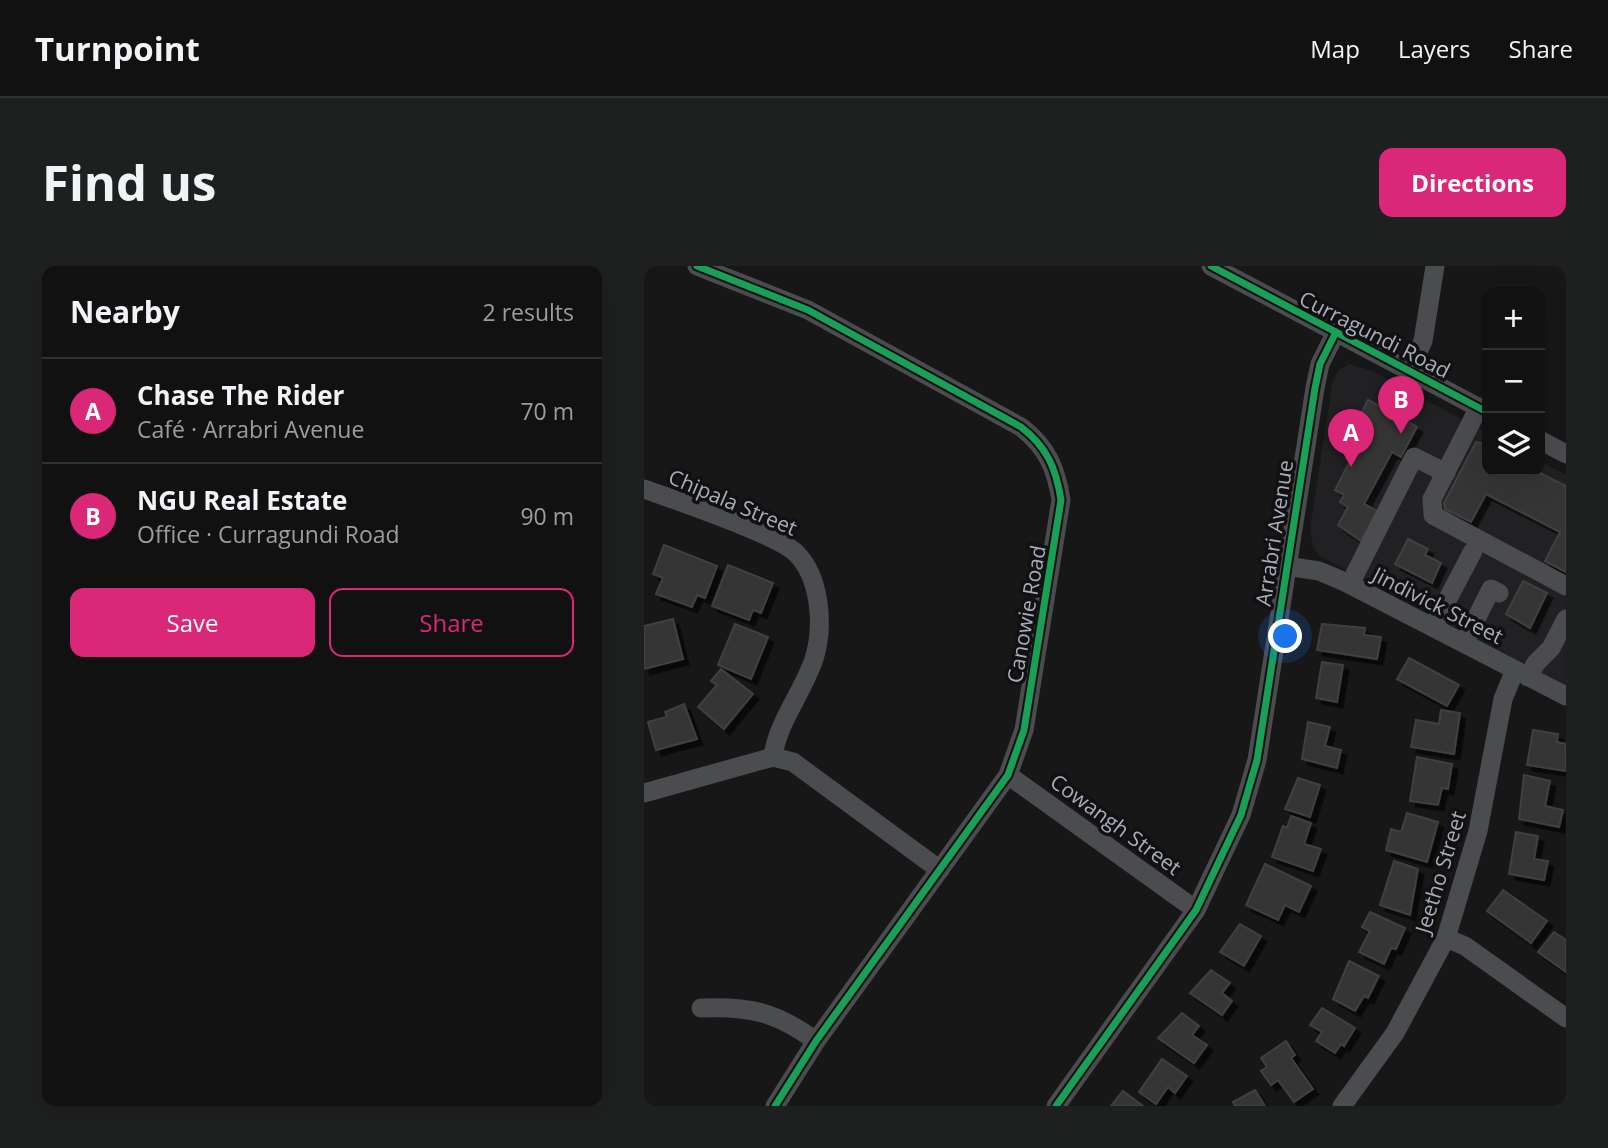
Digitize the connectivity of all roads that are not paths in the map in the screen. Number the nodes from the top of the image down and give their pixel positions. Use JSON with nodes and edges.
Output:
{"nodes":[{"id":1,"x":697,"y":266,"type":"edge"},
{"id":2,"x":1211,"y":266,"type":"edge"},
{"id":3,"x":1435,"y":266,"type":"edge"},
{"id":4,"x":1336,"y":332,"type":"junction"},
{"id":5,"x":1409,"y":371,"type":"junction"},
{"id":6,"x":1482,"y":409,"type":"edge"},
{"id":7,"x":1482,"y":412,"type":"edge"},
{"id":8,"x":1545,"y":443,"type":"edge"},
{"id":9,"x":1566,"y":454,"type":"edge"},
{"id":10,"x":1446,"y":473,"type":"junction"},
{"id":11,"x":646,"y":495,"type":"edge"},
{"id":12,"x":1473,"y":551,"type":"dead end"},
{"id":13,"x":1286,"y":566,"type":"junction"},
{"id":14,"x":1350,"y":584,"type":"junction"},
{"id":15,"x":1566,"y":586,"type":"edge"},
{"id":16,"x":1499,"y":593,"type":"dead end"},
{"id":17,"x":1566,"y":619,"type":"edge"},
{"id":18,"x":1433,"y":627,"type":"junction"},
{"id":19,"x":1464,"y":643,"type":"junction"},
{"id":20,"x":1522,"y":674,"type":"junction"},
{"id":21,"x":1566,"y":696,"type":"edge"},
{"id":22,"x":773,"y":757,"type":"junction"},
{"id":23,"x":1008,"y":775,"type":"junction"},
{"id":24,"x":644,"y":793,"type":"edge"},
{"id":25,"x":940,"y":870,"type":"junction"},
{"id":26,"x":1196,"y":910,"type":"junction"},
{"id":27,"x":1446,"y":937,"type":"junction"},
{"id":28,"x":701,"y":1008,"type":"dead end"},
{"id":29,"x":1566,"y":1018,"type":"edge"},
{"id":30,"x":816,"y":1041,"type":"junction"},
{"id":31,"x":775,"y":1106,"type":"edge"},
{"id":32,"x":1056,"y":1106,"type":"edge"},
{"id":33,"x":1342,"y":1106,"type":"edge"}],
"edges":[{"from":1,"to":23,"type":"street","name":"Canowie Road"},
{"from":2,"to":4,"type":"street","name":"Curragundi Road"},
{"from":3,"to":5,"type":"street"},
{"from":4,"to":5,"type":"street","name":"Curragundi Road"},
{"from":4,"to":13,"type":"street","name":"Arrabri Avenue"},
{"from":5,"to":6,"type":"street","name":"Curragundi Road"},
{"from":7,"to":10,"type":"street"},
{"from":8,"to":9,"type":"street"},
{"from":10,"to":14,"type":"street"},
{"from":10,"to":15,"type":"street"},
{"from":11,"to":22,"type":"street","name":"Chipala Street"},
{"from":12,"to":18,"type":"street"},
{"from":13,"to":14,"type":"street","name":"Jindivick Street"},
{"from":13,"to":26,"type":"street","name":"Arrabri Avenue"},
{"from":14,"to":18,"type":"street","name":"Jindivick Street"},
{"from":16,"to":19,"type":"street"},
{"from":17,"to":20,"type":"street","name":"Jeetho Street"},
{"from":18,"to":19,"type":"street","name":"Jindivick Street"},
{"from":19,"to":20,"type":"street","name":"Jindivick Street"},
{"from":20,"to":21,"type":"street","name":"Jindivick Street"},
{"from":20,"to":27,"type":"street","name":"Jeetho Street"},
{"from":22,"to":24,"type":"street"},
{"from":22,"to":25,"type":"street"},
{"from":23,"to":25,"type":"street","name":"Canowie Road"},
{"from":23,"to":26,"type":"street","name":"Cowangh Street"},
{"from":25,"to":30,"type":"street","name":"Canowie Road"},
{"from":26,"to":32,"type":"street","name":"Arrabri Avenue"},
{"from":27,"to":29,"type":"street"},
{"from":27,"to":33,"type":"street","name":"Jeetho Street"},
{"from":28,"to":30,"type":"street"},
{"from":30,"to":31,"type":"street","name":"Canowie Road"}]}
